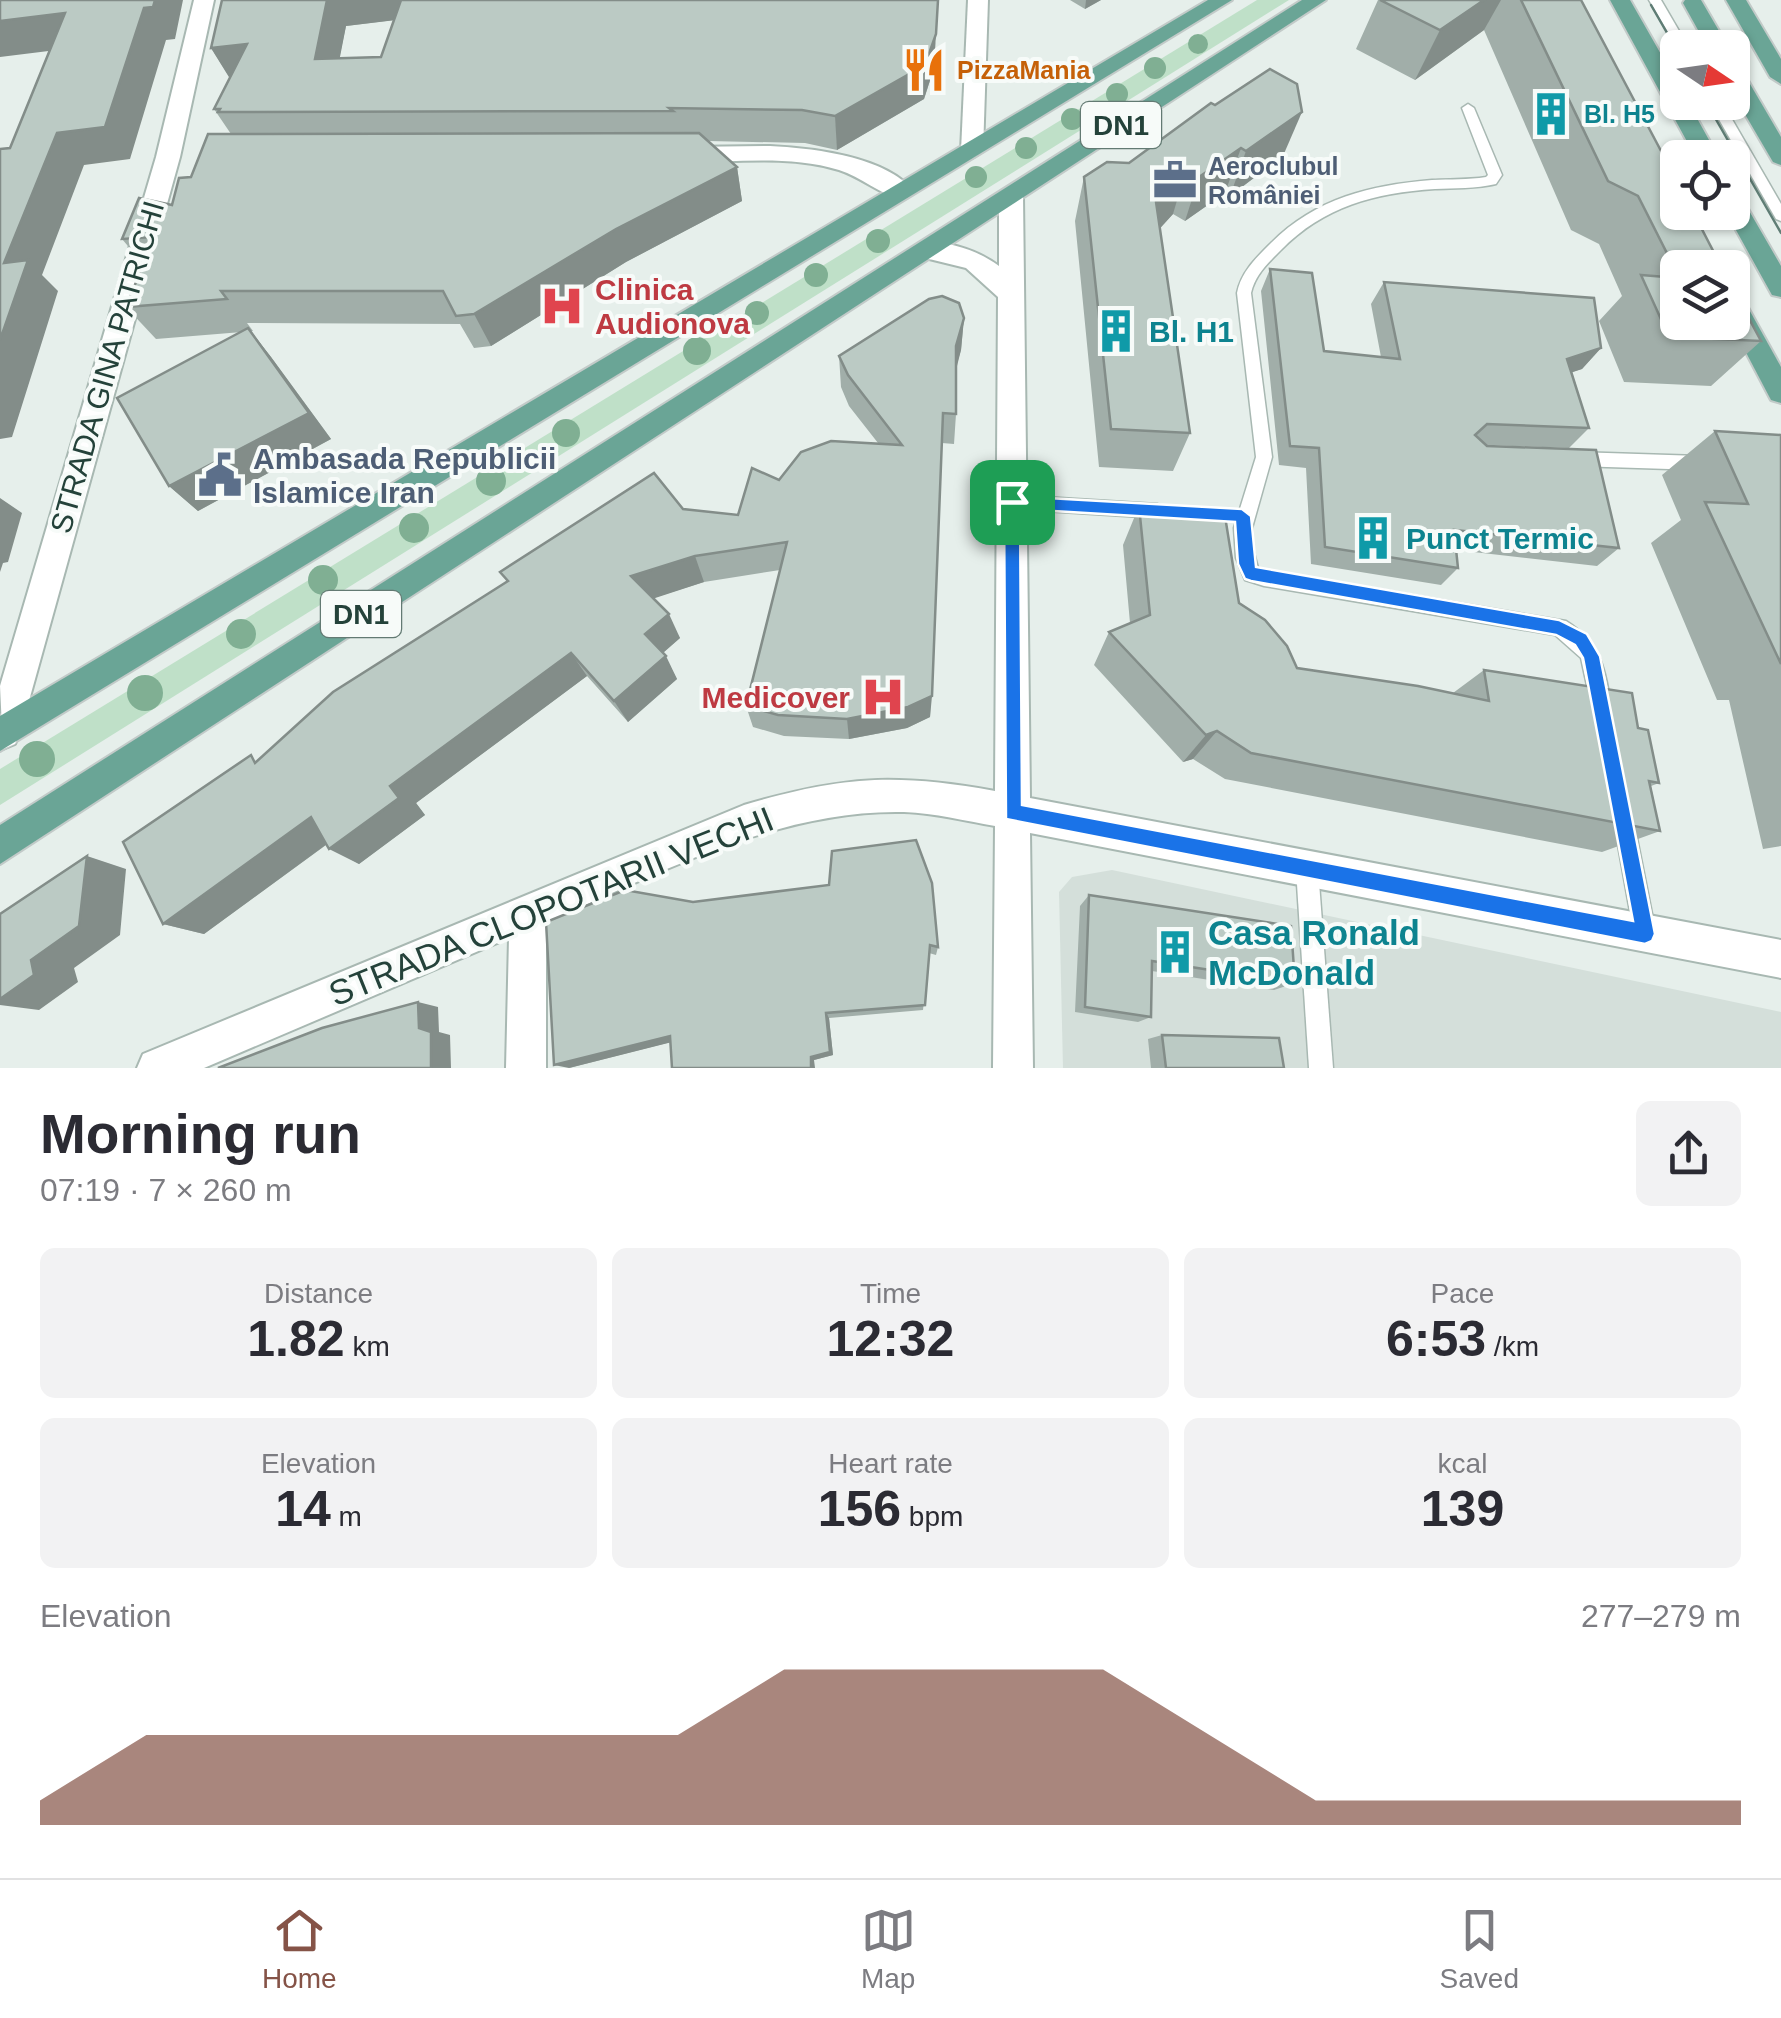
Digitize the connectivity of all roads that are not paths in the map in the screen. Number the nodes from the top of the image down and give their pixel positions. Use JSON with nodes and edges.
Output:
{"nodes":[{"id":1,"x":204,"y":0,"type":"edge"},
{"id":2,"x":978,"y":0,"type":"edge"},
{"id":3,"x":1222,"y":0,"type":"edge"},
{"id":4,"x":1316,"y":0,"type":"edge"},
{"id":5,"x":1620,"y":0,"type":"edge"},
{"id":6,"x":1655,"y":0,"type":"edge"},
{"id":7,"x":1736,"y":0,"type":"edge"},
{"id":8,"x":1693,"y":3,"type":"dead end"},
{"id":9,"x":1672,"y":30,"type":"edge"},
{"id":10,"x":1708,"y":30,"type":"edge"},
{"id":11,"x":1781,"y":76,"type":"edge"},
{"id":12,"x":1750,"y":103,"type":"edge"},
{"id":13,"x":1468,"y":108,"type":"dead end"},
{"id":14,"x":1725,"y":120,"type":"edge"},
{"id":15,"x":1698,"y":140,"type":"edge"},
{"id":16,"x":972,"y":151,"type":"junction"},
{"id":17,"x":665,"y":155,"type":"edge"},
{"id":18,"x":1781,"y":156,"type":"edge"},
{"id":19,"x":902,"y":192,"type":"junction"},
{"id":20,"x":1011,"y":196,"type":"junction"},
{"id":21,"x":1781,"y":216,"type":"edge"},
{"id":22,"x":1748,"y":230,"type":"edge"},
{"id":23,"x":926,"y":250,"type":"junction"},
{"id":24,"x":1781,"y":288,"type":"edge"},
{"id":25,"x":1012,"y":295,"type":"junction"},
{"id":26,"x":1750,"y":335,"type":"edge"},
{"id":27,"x":1781,"y":392,"type":"edge"},
{"id":28,"x":1548,"y":458,"type":"edge"},
{"id":29,"x":1723,"y":464,"type":"edge"},
{"id":30,"x":1012,"y":502,"type":"junction"},
{"id":31,"x":1185,"y":512,"type":"edge"},
{"id":32,"x":1606,"y":730,"type":"edge"},
{"id":33,"x":2,"y":734,"type":"edge"},
{"id":34,"x":1620,"y":804,"type":"edge"},
{"id":35,"x":1013,"y":812,"type":"junction"},
{"id":36,"x":0,"y":846,"type":"edge"},
{"id":37,"x":1306,"y":870,"type":"junction"},
{"id":38,"x":528,"y":913,"type":"junction"},
{"id":39,"x":1645,"y":934,"type":"junction"},
{"id":40,"x":1781,"y":959,"type":"edge"},
{"id":41,"x":157,"y":1068,"type":"edge"},
{"id":42,"x":526,"y":1068,"type":"edge"},
{"id":43,"x":1013,"y":1068,"type":"edge"},
{"id":44,"x":1321,"y":1068,"type":"edge"}],
"edges":[{"from":1,"to":33,"type":"street","name":"STRADA GINA PATRICHI"},
{"from":2,"to":16,"type":"street"},
{"from":3,"to":16,"type":"main road","number":"DN1"},
{"from":4,"to":20,"type":"main road","number":"DN1"},
{"from":5,"to":15,"type":"main road"},
{"from":6,"to":9,"type":"lane"},
{"from":7,"to":11,"type":"main road"},
{"from":8,"to":10,"type":"main road"},
{"from":12,"to":18,"type":"main road"},
{"from":13,"to":32,"type":"lane"},
{"from":14,"to":21,"type":"lane"},
{"from":16,"to":19,"type":"main road","number":"DN1"},
{"from":17,"to":19,"type":"street"},
{"from":19,"to":33,"type":"main road","number":"DN1"},
{"from":20,"to":23,"type":"main road","number":"DN1"},
{"from":20,"to":25,"type":"street"},
{"from":22,"to":24,"type":"main road"},
{"from":23,"to":25,"type":"street"},
{"from":23,"to":36,"type":"main road","number":"DN1"},
{"from":25,"to":30,"type":"street"},
{"from":26,"to":27,"type":"main road"},
{"from":28,"to":29,"type":"lane"},
{"from":30,"to":31,"type":"lane"},
{"from":30,"to":35,"type":"street"},
{"from":34,"to":39,"type":"lane"},
{"from":35,"to":37,"type":"street","name":"STRADA CLOPOTARII VECHI"},
{"from":35,"to":38,"type":"street","name":"STRADA CLOPOTARII VECHI"},
{"from":35,"to":43,"type":"street"},
{"from":37,"to":39,"type":"street","name":"STRADA CLOPOTARII VECHI"},
{"from":37,"to":44,"type":"lane"},
{"from":38,"to":41,"type":"street","name":"STRADA CLOPOTARII VECHI"},
{"from":38,"to":42,"type":"street"},
{"from":39,"to":40,"type":"street","name":"STRADA CLOPOTARII VECHI"}]}
